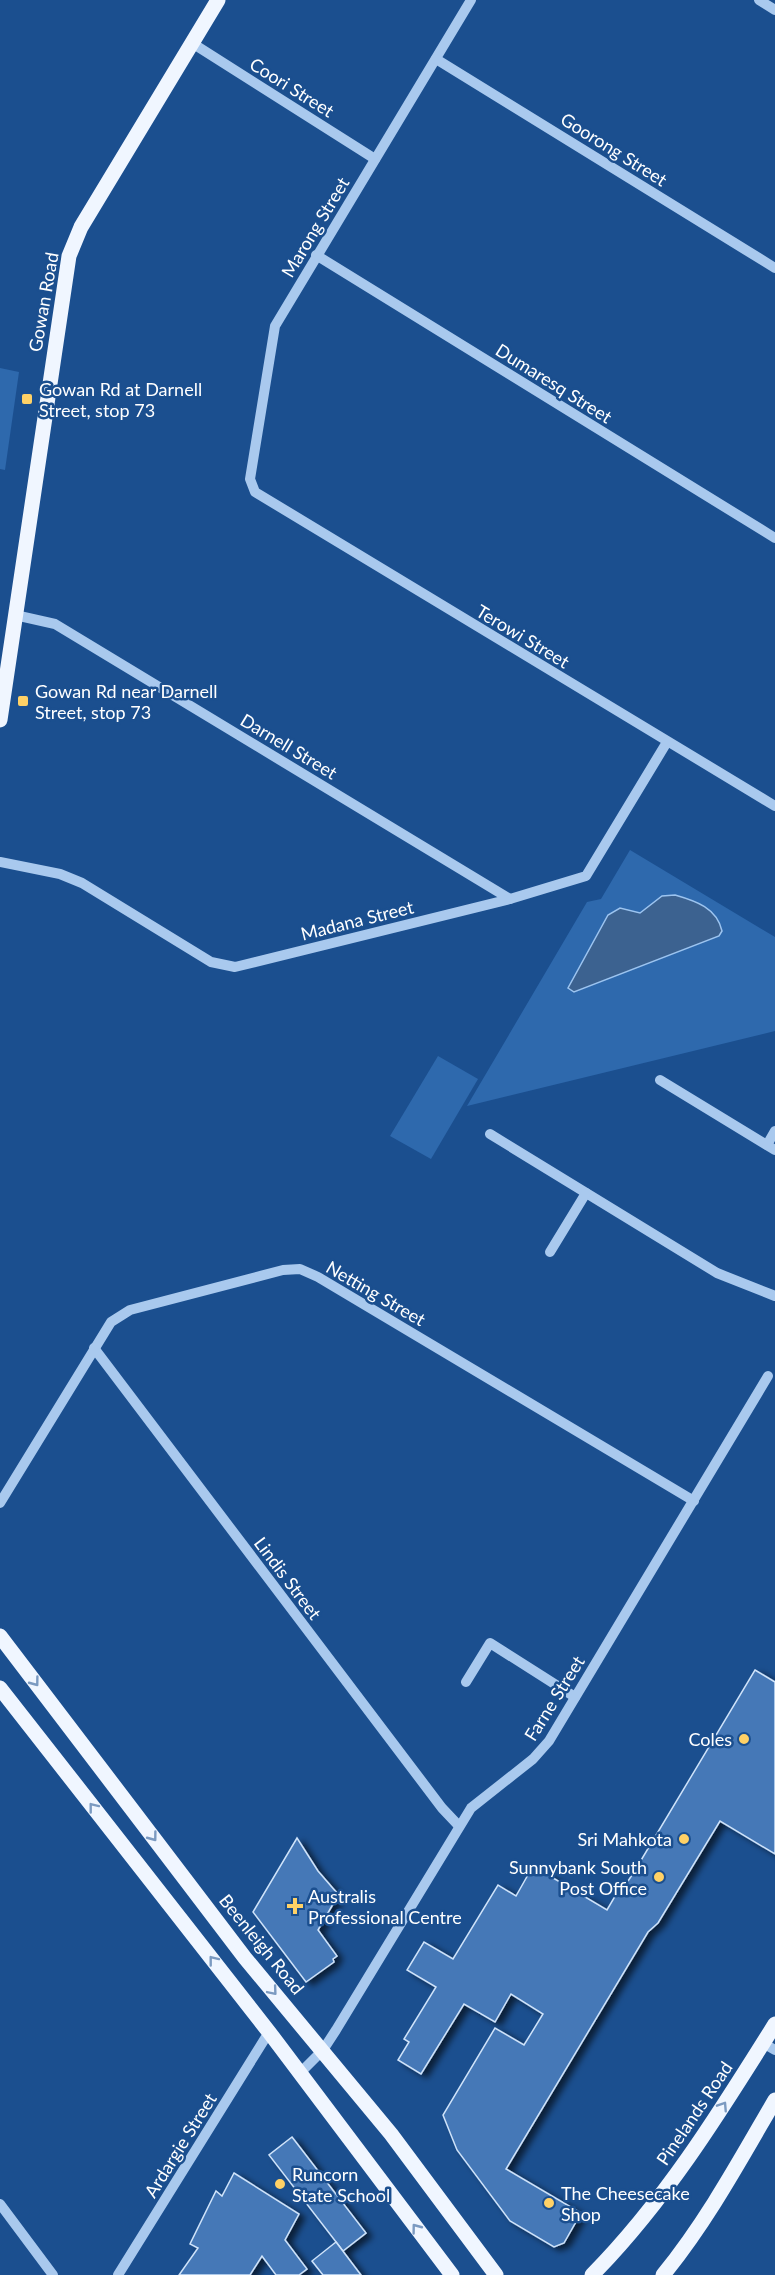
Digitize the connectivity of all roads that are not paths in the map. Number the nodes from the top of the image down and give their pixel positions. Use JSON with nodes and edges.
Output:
{"nodes":[{"id":1,"x":218,"y":0,"type":"edge"},
{"id":2,"x":471,"y":0,"type":"edge"},
{"id":3,"x":759,"y":0,"type":"edge"},
{"id":4,"x":775,"y":10,"type":"edge"},
{"id":5,"x":192,"y":43,"type":"junction"},
{"id":6,"x":436,"y":59,"type":"junction"},
{"id":7,"x":375,"y":159,"type":"junction"},
{"id":8,"x":316,"y":255,"type":"junction"},
{"id":9,"x":775,"y":268,"type":"edge"},
{"id":10,"x":255,"y":492,"type":"joint"},
{"id":11,"x":775,"y":538,"type":"edge"},
{"id":12,"x":15,"y":615,"type":"junction"},
{"id":13,"x":0,"y":720,"type":"edge"},
{"id":14,"x":667,"y":742,"type":"junction"},
{"id":15,"x":775,"y":806,"type":"edge"},
{"id":16,"x":0,"y":861,"type":"edge"},
{"id":17,"x":510,"y":899,"type":"junction"},
{"id":18,"x":660,"y":1080,"type":"dead end"},
{"id":19,"x":775,"y":1131,"type":"edge"},
{"id":20,"x":490,"y":1134,"type":"dead end"},
{"id":21,"x":771,"y":1148,"type":"edge"},
{"id":22,"x":585,"y":1192,"type":"junction"},
{"id":23,"x":550,"y":1252,"type":"dead end"},
{"id":24,"x":775,"y":1296,"type":"edge"},
{"id":25,"x":94,"y":1348,"type":"junction"},
{"id":26,"x":768,"y":1376,"type":"dead end"},
{"id":27,"x":693,"y":1501,"type":"junction"},
{"id":28,"x":0,"y":1503,"type":"edge"},
{"id":29,"x":0,"y":1636,"type":"edge"},
{"id":30,"x":466,"y":1682,"type":"dead end"},
{"id":31,"x":0,"y":1688,"type":"edge"},
{"id":32,"x":575,"y":1696,"type":"junction"},
{"id":33,"x":459,"y":1826,"type":"junction"},
{"id":34,"x":775,"y":2024,"type":"edge"},
{"id":35,"x":269,"y":2032,"type":"junction"},
{"id":36,"x":769,"y":2047,"type":"edge"},
{"id":37,"x":323,"y":2050,"type":"junction"},
{"id":38,"x":299,"y":2074,"type":"junction"},
{"id":39,"x":775,"y":2100,"type":"edge"},
{"id":40,"x":0,"y":2204,"type":"edge"},
{"id":41,"x":679,"y":2256,"type":"junction"},
{"id":42,"x":492,"y":2270,"type":"edge"},
{"id":43,"x":592,"y":2273,"type":"edge"},
{"id":44,"x":53,"y":2275,"type":"edge"},
{"id":45,"x":118,"y":2275,"type":"edge"},
{"id":46,"x":452,"y":2275,"type":"edge"},
{"id":47,"x":505,"y":2275,"type":"edge"},
{"id":48,"x":663,"y":2275,"type":"edge"},
{"id":49,"x":670,"y":2275,"type":"edge"}],
"edges":[{"from":1,"to":5,"type":"main road","name":"Gowan Road"},
{"from":2,"to":6,"type":"street","name":"Marong Street"},
{"from":3,"to":4,"type":"street"},
{"from":5,"to":7,"type":"street","name":"Coori Street"},
{"from":5,"to":12,"type":"main road","name":"Gowan Road"},
{"from":6,"to":7,"type":"street","name":"Marong Street"},
{"from":6,"to":9,"type":"street","name":"Goorong Street"},
{"from":7,"to":8,"type":"street","name":"Marong Street"},
{"from":8,"to":10,"type":"street","name":"Marong Street"},
{"from":8,"to":11,"type":"street","name":"Dumaresq Street"},
{"from":10,"to":14,"type":"street","name":"Terowi Street"},
{"from":12,"to":13,"type":"main road","name":"Gowan Road"},
{"from":12,"to":17,"type":"street","name":"Darnell Street"},
{"from":14,"to":15,"type":"street","name":"Terowi Street"},
{"from":14,"to":17,"type":"street","name":"Madana Street"},
{"from":16,"to":17,"type":"street","name":"Madana Street"},
{"from":18,"to":21,"type":"street"},
{"from":19,"to":21,"type":"street"},
{"from":20,"to":22,"type":"street"},
{"from":22,"to":23,"type":"street"},
{"from":22,"to":24,"type":"street"},
{"from":25,"to":27,"type":"street","name":"Netting Street"},
{"from":25,"to":28,"type":"street","name":"Netting Street"},
{"from":25,"to":33,"type":"street","name":"Lindis Street"},
{"from":26,"to":27,"type":"street","name":"Farne Street"},
{"from":27,"to":32,"type":"street","name":"Farne Street"},
{"from":29,"to":37,"type":"main road","name":"Beenleigh Road","one_way":true},
{"from":30,"to":32,"type":"street"},
{"from":35,"to":31,"type":"main road","one_way":true},
{"from":32,"to":33,"type":"street","name":"Farne Street"},
{"from":33,"to":37,"type":"street","name":"Farne Street"},
{"from":34,"to":36,"type":"main road","name":"Pinelands Road"},
{"from":35,"to":38,"type":"main road"},
{"from":35,"to":45,"type":"street","name":"Ardargie Street"},
{"from":43,"to":36,"type":"main road","name":"Pinelands Road","one_way":true},
{"from":37,"to":38,"type":"street","name":"Farne Street"},
{"from":37,"to":42,"type":"main road","name":"Beenleigh Road"},
{"from":46,"to":38,"type":"main road","one_way":true},
{"from":39,"to":41,"type":"main road"},
{"from":40,"to":44,"type":"street"},
{"from":41,"to":48,"type":"main road"},
{"from":41,"to":49,"type":"main road"},
{"from":42,"to":47,"type":"main road"}]}
